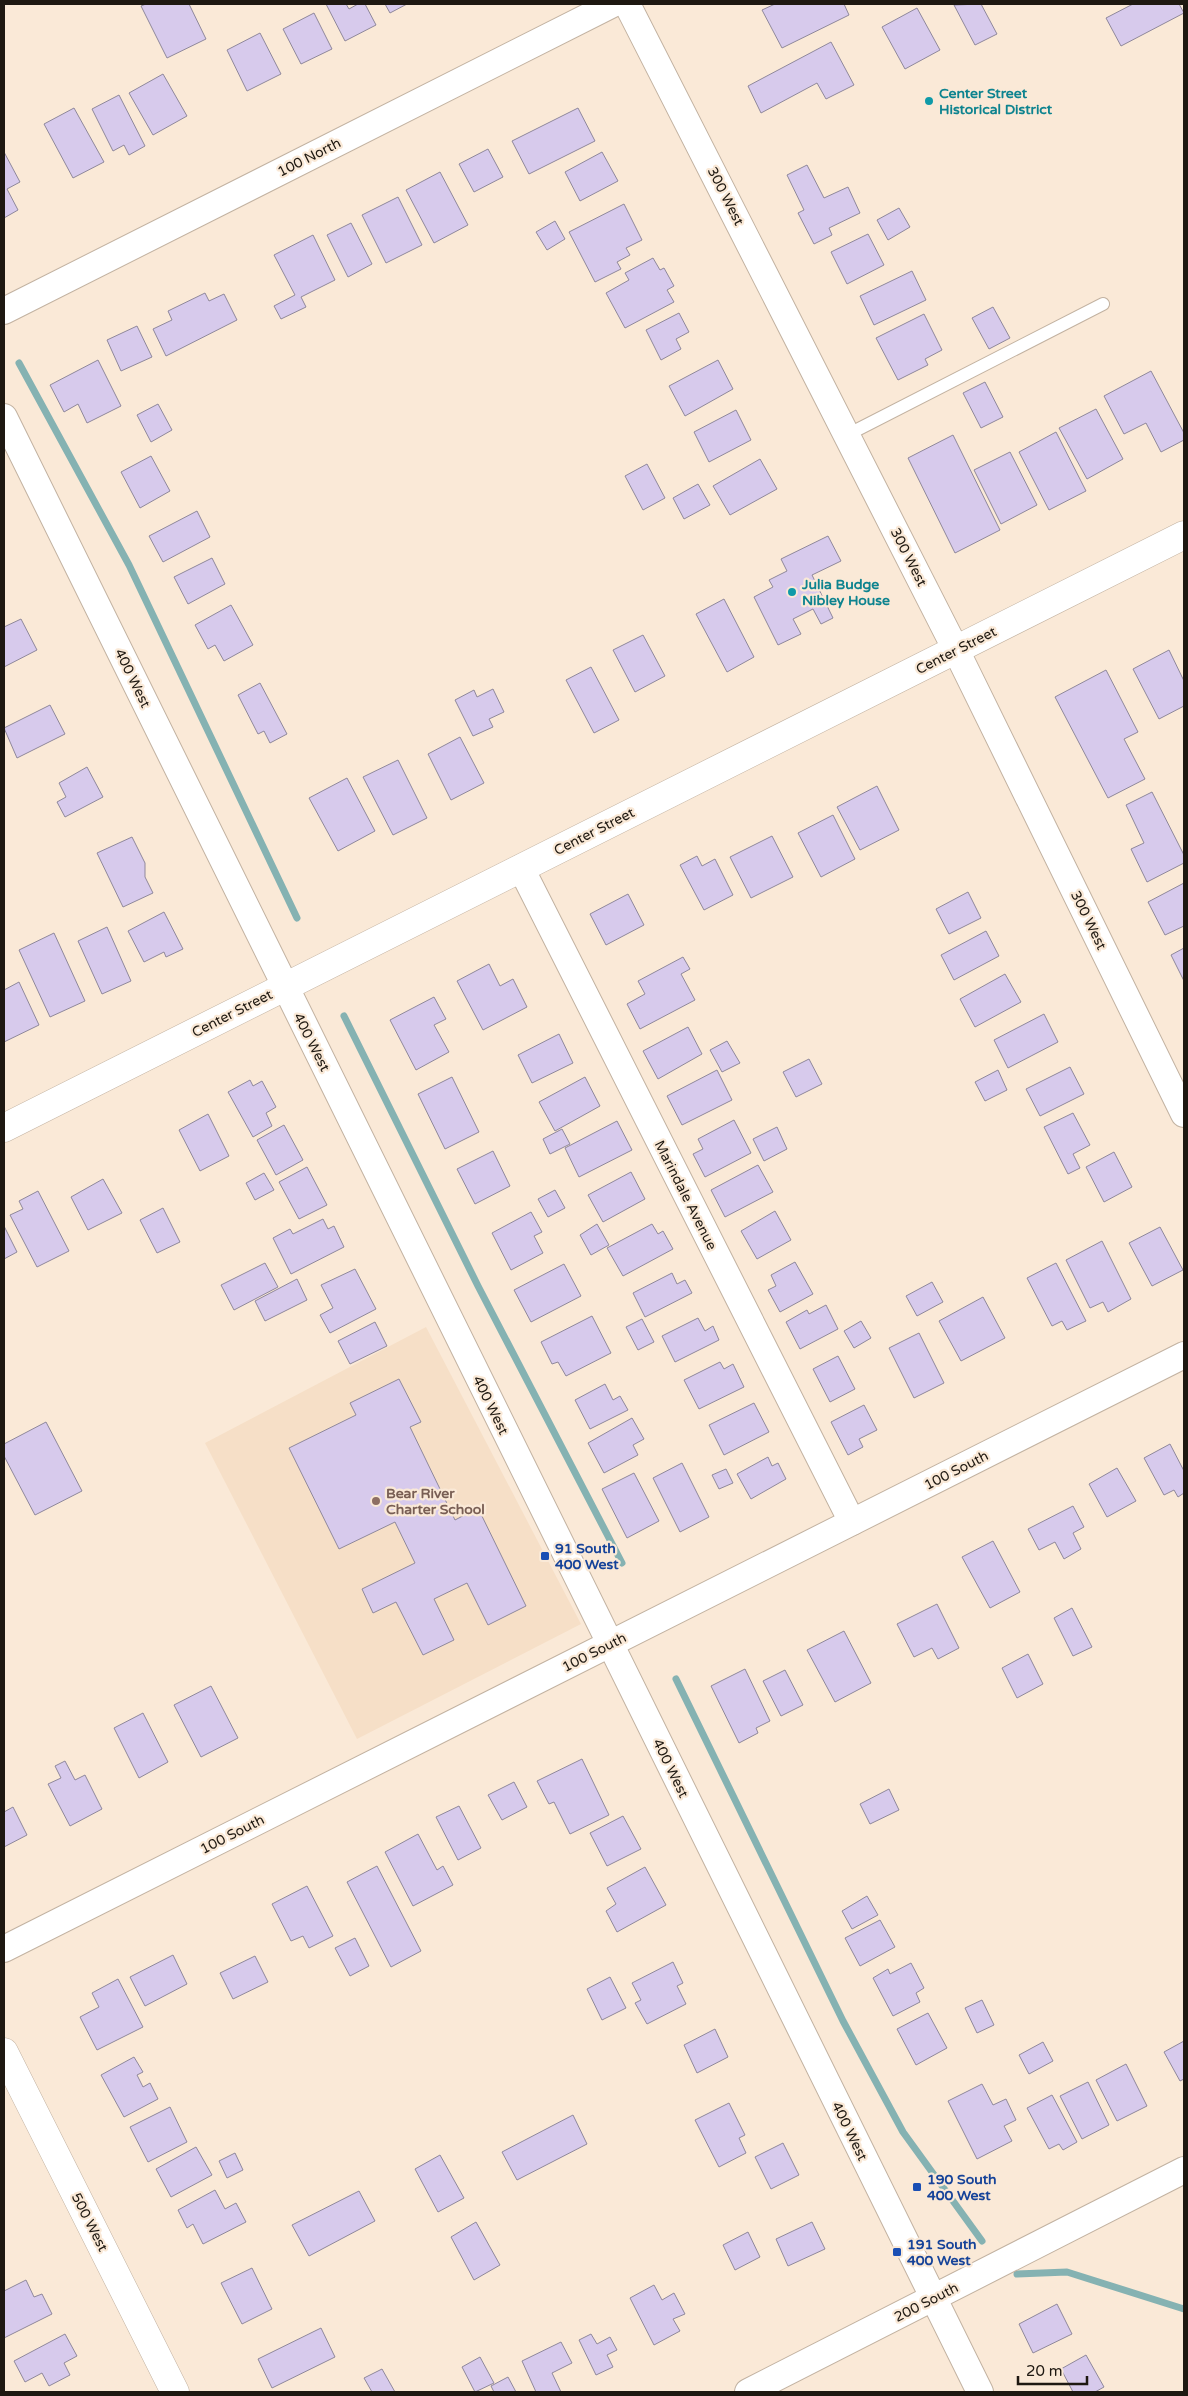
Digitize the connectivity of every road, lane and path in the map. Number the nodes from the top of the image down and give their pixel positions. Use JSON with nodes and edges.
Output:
{"nodes":[{"id":1,"x":614,"y":4,"type":"edge"},
{"id":2,"x":627,"y":4,"type":"edge"},
{"id":3,"x":1103,"y":304,"type":"dead end"},
{"id":4,"x":4,"y":311,"type":"edge"},
{"id":5,"x":4,"y":417,"type":"edge"},
{"id":6,"x":847,"y":435,"type":"junction"},
{"id":7,"x":1184,"y":535,"type":"edge"},
{"id":8,"x":956,"y":650,"type":"junction"},
{"id":9,"x":520,"y":868,"type":"junction"},
{"id":10,"x":284,"y":987,"type":"junction"},
{"id":11,"x":1184,"y":1114,"type":"edge"},
{"id":12,"x":4,"y":1128,"type":"edge"},
{"id":13,"x":1184,"y":1355,"type":"edge"},
{"id":14,"x":852,"y":1522,"type":"junction"},
{"id":15,"x":610,"y":1644,"type":"junction"},
{"id":16,"x":4,"y":1949,"type":"edge"},
{"id":17,"x":4,"y":2052,"type":"edge"},
{"id":18,"x":1184,"y":2170,"type":"edge"},
{"id":19,"x":933,"y":2298,"type":"junction"},
{"id":20,"x":175,"y":2392,"type":"edge"},
{"id":21,"x":748,"y":2392,"type":"edge"},
{"id":22,"x":980,"y":2392,"type":"edge"}],
"edges":[{"from":1,"to":4,"type":"street","name":"100 North"},
{"from":2,"to":6,"type":"street","name":"300 West"},
{"from":3,"to":6,"type":"lane"},
{"from":5,"to":10,"type":"street","name":"400 West"},
{"from":6,"to":8,"type":"street","name":"300 West"},
{"from":7,"to":8,"type":"street","name":"Center Street"},
{"from":8,"to":9,"type":"street","name":"Center Street"},
{"from":8,"to":11,"type":"street","name":"300 West"},
{"from":9,"to":10,"type":"street","name":"Center Street"},
{"from":9,"to":14,"type":"street","name":"Marindale Avenue"},
{"from":10,"to":12,"type":"street","name":"Center Street"},
{"from":10,"to":15,"type":"street","name":"400 West"},
{"from":13,"to":14,"type":"street","name":"100 South"},
{"from":14,"to":15,"type":"street","name":"100 South"},
{"from":15,"to":16,"type":"street","name":"100 South"},
{"from":15,"to":19,"type":"street","name":"400 West"},
{"from":17,"to":20,"type":"street","name":"500 West"},
{"from":18,"to":19,"type":"street","name":"200 South"},
{"from":19,"to":21,"type":"street","name":"200 South"},
{"from":19,"to":22,"type":"street","name":"400 West"}]}
